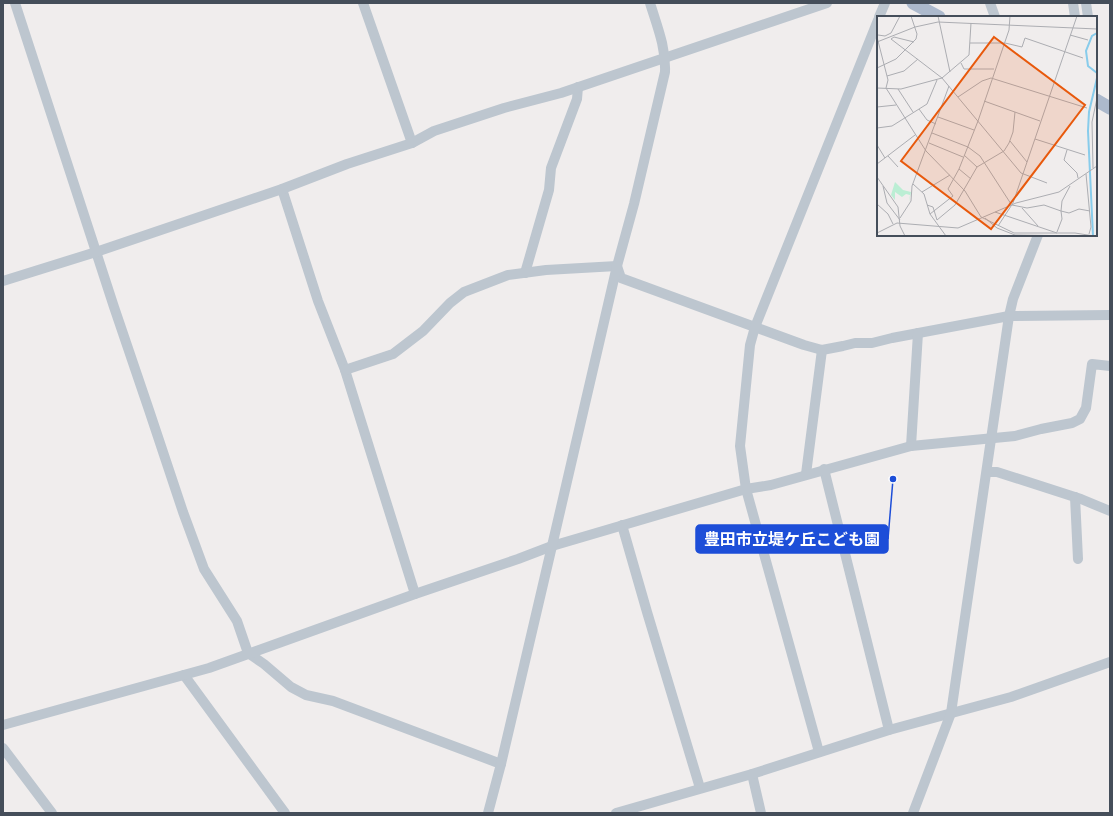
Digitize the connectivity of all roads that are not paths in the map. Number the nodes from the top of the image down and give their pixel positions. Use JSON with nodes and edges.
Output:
{"nodes":[{"id":1,"x":15,"y":3,"type":"edge"},
{"id":2,"x":363,"y":3,"type":"edge"},
{"id":3,"x":650,"y":3,"type":"edge"},
{"id":4,"x":827,"y":3,"type":"edge"},
{"id":5,"x":885,"y":3,"type":"edge"},
{"id":6,"x":913,"y":3,"type":"edge"},
{"id":7,"x":990,"y":3,"type":"edge"},
{"id":8,"x":1073,"y":3,"type":"edge"},
{"id":9,"x":1086,"y":3,"type":"edge"},
{"id":10,"x":879,"y":16,"type":"edge"},
{"id":11,"x":936,"y":16,"type":"edge"},
{"id":12,"x":995,"y":16,"type":"edge"},
{"id":13,"x":1075,"y":16,"type":"edge"},
{"id":14,"x":1088,"y":16,"type":"edge"},
{"id":15,"x":877,"y":22,"type":"edge"},
{"id":16,"x":666,"y":57,"type":"junction"},
{"id":17,"x":578,"y":87,"type":"junction"},
{"id":18,"x":1097,"y":101,"type":"edge"},
{"id":19,"x":1110,"y":108,"type":"edge"},
{"id":20,"x":412,"y":143,"type":"junction"},
{"id":21,"x":282,"y":189,"type":"junction"},
{"id":22,"x":1038,"y":236,"type":"edge"},
{"id":23,"x":96,"y":252,"type":"junction"},
{"id":24,"x":616,"y":266,"type":"junction"},
{"id":25,"x":525,"y":273,"type":"junction"},
{"id":26,"x":3,"y":281,"type":"edge"},
{"id":27,"x":1110,"y":315,"type":"edge"},
{"id":28,"x":1009,"y":316,"type":"junction"},
{"id":29,"x":755,"y":326,"type":"junction"},
{"id":30,"x":918,"y":333,"type":"junction"},
{"id":31,"x":822,"y":350,"type":"junction"},
{"id":32,"x":1110,"y":366,"type":"edge"},
{"id":33,"x":345,"y":370,"type":"junction"},
{"id":34,"x":990,"y":438,"type":"junction"},
{"id":35,"x":911,"y":446,"type":"junction"},
{"id":36,"x":824,"y":469,"type":"junction"},
{"id":37,"x":987,"y":472,"type":"junction"},
{"id":38,"x":806,"y":474,"type":"junction"},
{"id":39,"x":746,"y":489,"type":"junction"},
{"id":40,"x":1075,"y":497,"type":"junction"},
{"id":41,"x":1110,"y":511,"type":"edge"},
{"id":42,"x":622,"y":525,"type":"junction"},
{"id":43,"x":552,"y":546,"type":"junction"},
{"id":44,"x":1078,"y":559,"type":"dead end"},
{"id":45,"x":415,"y":594,"type":"junction"},
{"id":46,"x":248,"y":653,"type":"junction"},
{"id":47,"x":1110,"y":662,"type":"edge"},
{"id":48,"x":184,"y":675,"type":"junction"},
{"id":49,"x":951,"y":713,"type":"junction"},
{"id":50,"x":3,"y":725,"type":"edge"},
{"id":51,"x":890,"y":730,"type":"junction"},
{"id":52,"x":3,"y":748,"type":"edge"},
{"id":53,"x":818,"y":752,"type":"junction"},
{"id":54,"x":501,"y":764,"type":"junction"},
{"id":55,"x":752,"y":774,"type":"junction"},
{"id":56,"x":700,"y":788,"type":"junction"},
{"id":57,"x":52,"y":813,"type":"edge"},
{"id":58,"x":285,"y":813,"type":"edge"},
{"id":59,"x":488,"y":813,"type":"edge"},
{"id":60,"x":616,"y":813,"type":"edge"},
{"id":61,"x":761,"y":813,"type":"edge"},
{"id":62,"x":913,"y":813,"type":"edge"}],
"edges":[{"from":1,"to":23,"type":"street"},
{"from":2,"to":20,"type":"street"},
{"from":3,"to":16,"type":"street"},
{"from":4,"to":16,"type":"street"},
{"from":5,"to":10,"type":"street"},
{"from":6,"to":11,"type":"main road"},
{"from":7,"to":12,"type":"street"},
{"from":8,"to":13,"type":"street"},
{"from":9,"to":14,"type":"street"},
{"from":15,"to":29,"type":"street"},
{"from":16,"to":17,"type":"street"},
{"from":16,"to":24,"type":"street"},
{"from":17,"to":20,"type":"street"},
{"from":17,"to":25,"type":"street"},
{"from":18,"to":19,"type":"main road"},
{"from":20,"to":21,"type":"street"},
{"from":21,"to":23,"type":"street"},
{"from":21,"to":33,"type":"street"},
{"from":22,"to":28,"type":"street"},
{"from":23,"to":26,"type":"street"},
{"from":23,"to":46,"type":"street"},
{"from":24,"to":25,"type":"street"},
{"from":24,"to":29,"type":"street"},
{"from":24,"to":43,"type":"street"},
{"from":25,"to":33,"type":"street"},
{"from":27,"to":28,"type":"street"},
{"from":28,"to":30,"type":"street"},
{"from":28,"to":34,"type":"street"},
{"from":29,"to":31,"type":"street"},
{"from":29,"to":39,"type":"street"},
{"from":30,"to":31,"type":"street"},
{"from":30,"to":35,"type":"street"},
{"from":31,"to":38,"type":"street"},
{"from":32,"to":34,"type":"street"},
{"from":33,"to":45,"type":"street"},
{"from":34,"to":35,"type":"street"},
{"from":34,"to":37,"type":"street"},
{"from":35,"to":36,"type":"street"},
{"from":36,"to":38,"type":"street"},
{"from":36,"to":51,"type":"street"},
{"from":37,"to":40,"type":"street"},
{"from":37,"to":49,"type":"street"},
{"from":38,"to":39,"type":"street"},
{"from":39,"to":42,"type":"street"},
{"from":39,"to":53,"type":"street"},
{"from":40,"to":41,"type":"street"},
{"from":40,"to":44,"type":"street"},
{"from":42,"to":43,"type":"street"},
{"from":42,"to":56,"type":"street"},
{"from":43,"to":45,"type":"street"},
{"from":43,"to":54,"type":"street"},
{"from":45,"to":46,"type":"street"},
{"from":46,"to":48,"type":"street"},
{"from":46,"to":54,"type":"street"},
{"from":47,"to":49,"type":"street"},
{"from":48,"to":50,"type":"street"},
{"from":48,"to":58,"type":"street"},
{"from":49,"to":51,"type":"street"},
{"from":49,"to":62,"type":"street"},
{"from":51,"to":53,"type":"street"},
{"from":52,"to":57,"type":"street"},
{"from":53,"to":55,"type":"street"},
{"from":54,"to":59,"type":"street"},
{"from":55,"to":56,"type":"street"},
{"from":55,"to":61,"type":"street"},
{"from":56,"to":60,"type":"street"}]}
